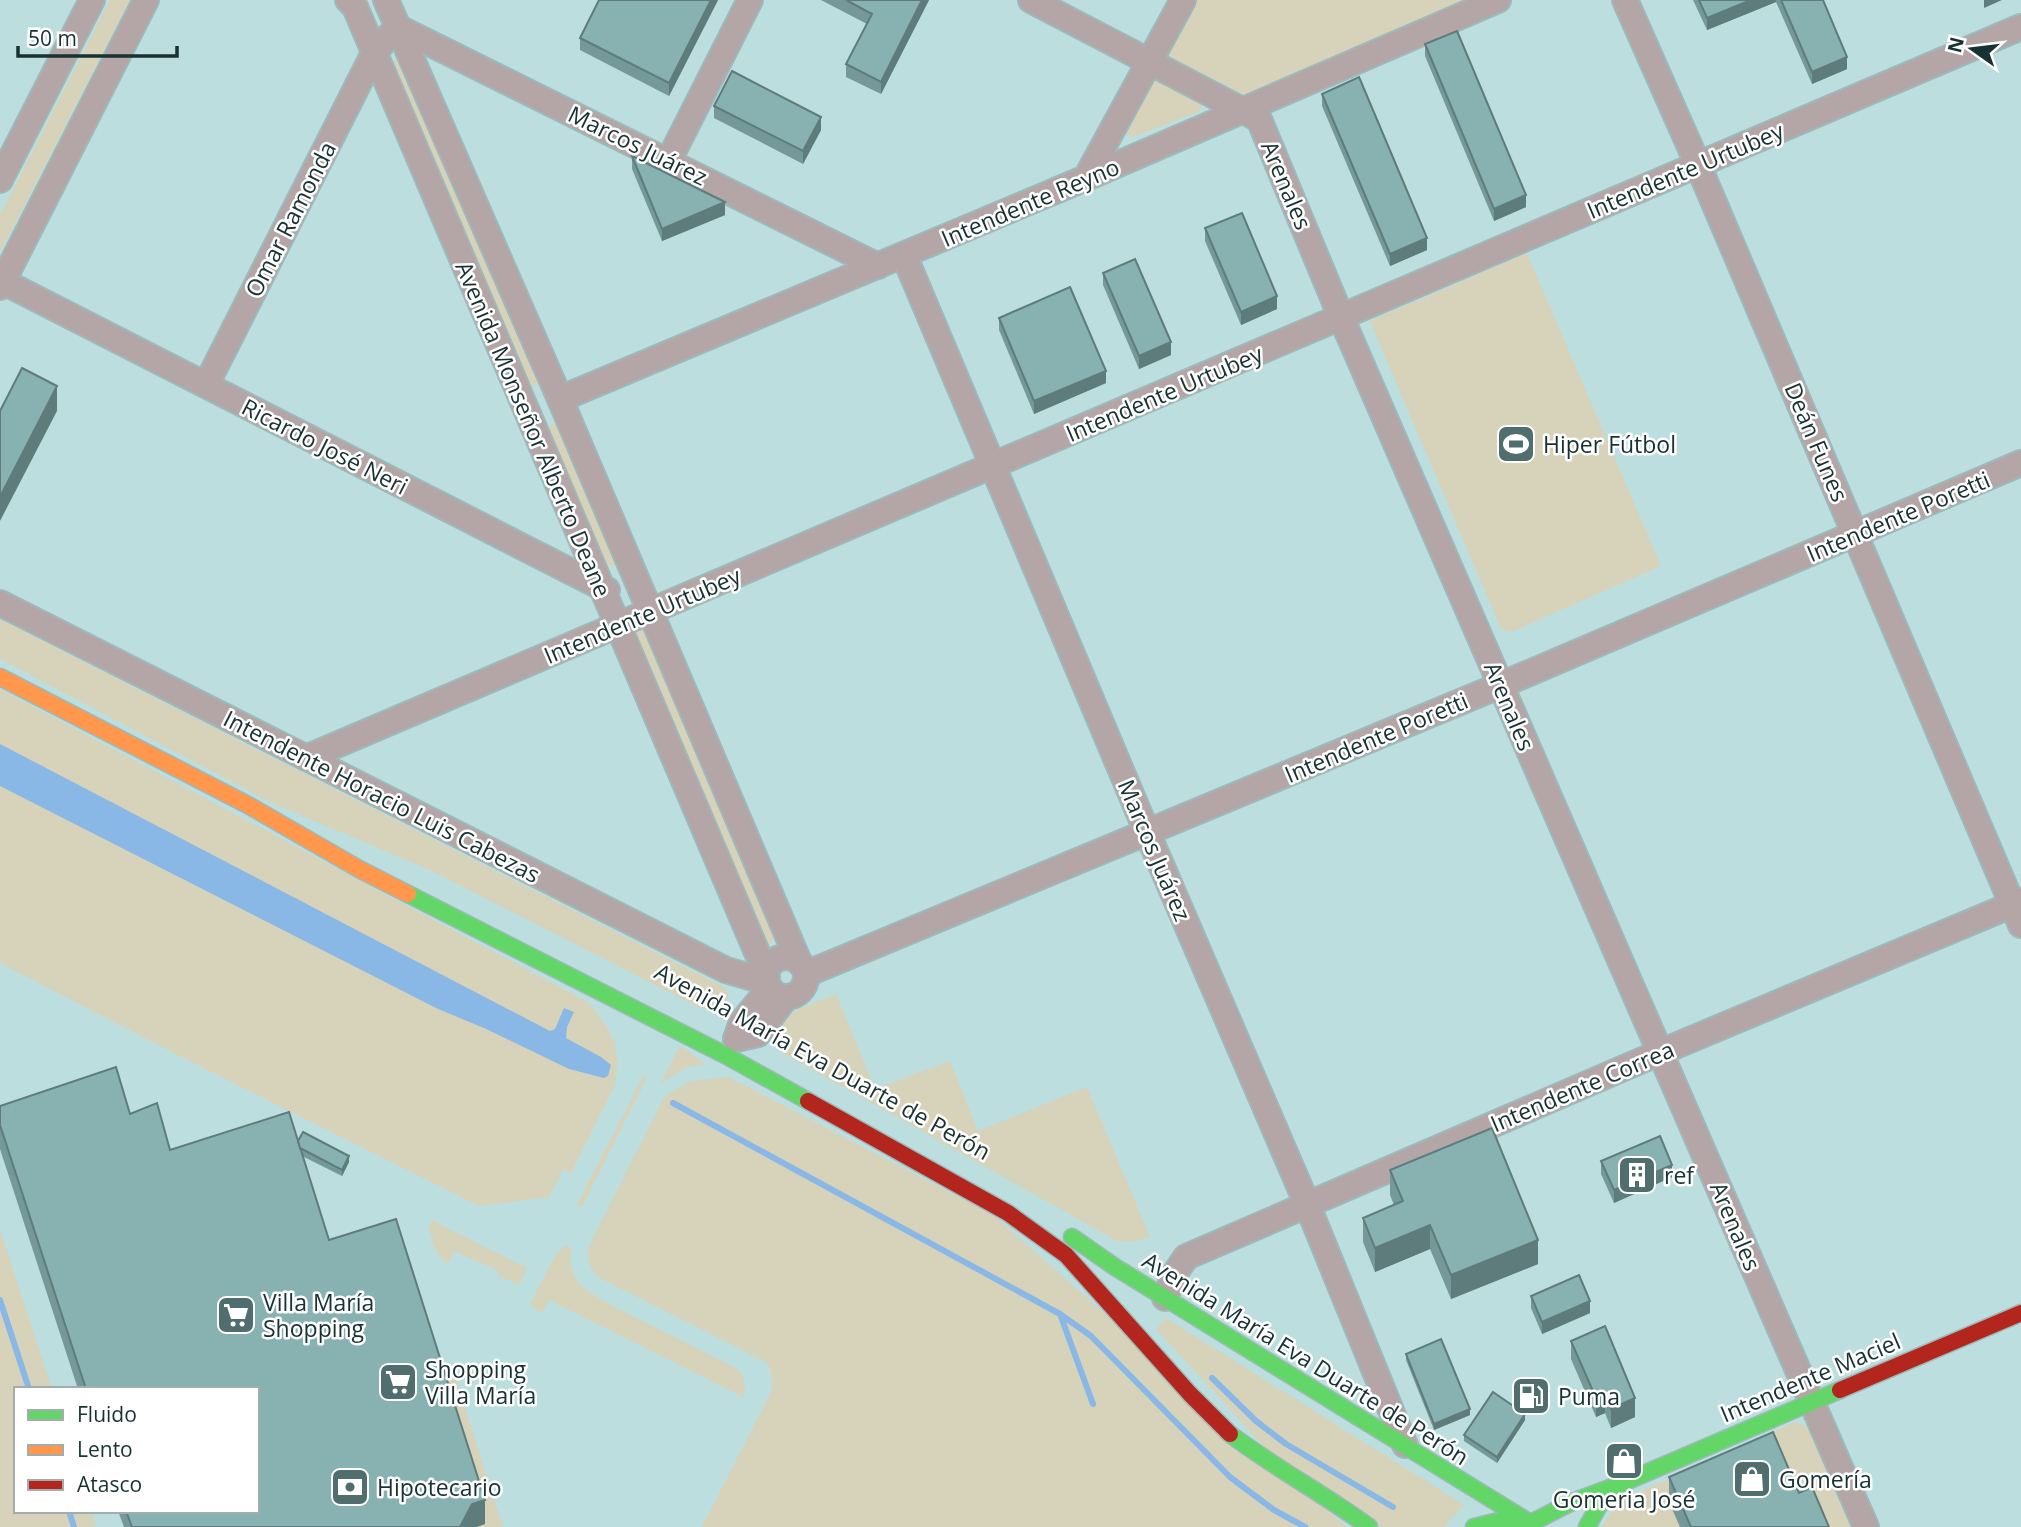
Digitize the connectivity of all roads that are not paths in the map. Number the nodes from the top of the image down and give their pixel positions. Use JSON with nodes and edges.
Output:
{"nodes":[{"id":1,"x":92,"y":0,"type":"edge"},
{"id":2,"x":146,"y":0,"type":"edge"},
{"id":3,"x":348,"y":0,"type":"edge"},
{"id":4,"x":386,"y":0,"type":"edge"},
{"id":5,"x":750,"y":0,"type":"edge"},
{"id":6,"x":1031,"y":0,"type":"edge"},
{"id":7,"x":1183,"y":0,"type":"edge"},
{"id":8,"x":1498,"y":0,"type":"edge"},
{"id":9,"x":1625,"y":0,"type":"edge"},
{"id":10,"x":397,"y":27,"type":"junction"},
{"id":11,"x":2021,"y":27,"type":"edge"},
{"id":12,"x":374,"y":53,"type":"junction"},
{"id":13,"x":1151,"y":61,"type":"junction"},
{"id":14,"x":1245,"y":110,"type":"junction"},
{"id":15,"x":668,"y":160,"type":"junction"},
{"id":16,"x":1698,"y":164,"type":"junction"},
{"id":17,"x":1086,"y":178,"type":"junction"},
{"id":18,"x":0,"y":180,"type":"edge"},
{"id":19,"x":904,"y":255,"type":"junction"},
{"id":20,"x":878,"y":266,"type":"junction"},
{"id":21,"x":1,"y":283,"type":"edge"},
{"id":22,"x":1341,"y":317,"type":"junction"},
{"id":23,"x":206,"y":385,"type":"junction"},
{"id":24,"x":560,"y":399,"type":"junction"},
{"id":25,"x":2021,"y":463,"type":"edge"},
{"id":26,"x":994,"y":465,"type":"junction"},
{"id":27,"x":1856,"y":534,"type":"junction"},
{"id":28,"x":601,"y":587,"type":"junction"},
{"id":29,"x":0,"y":603,"type":"edge"},
{"id":30,"x":650,"y":612,"type":"junction"},
{"id":31,"x":617,"y":626,"type":"junction"},
{"id":32,"x":0,"y":670,"type":"edge"},
{"id":33,"x":0,"y":677,"type":"edge"},
{"id":34,"x":1501,"y":685,"type":"junction"},
{"id":35,"x":28,"y":691,"type":"junction"},
{"id":36,"x":306,"y":758,"type":"junction"},
{"id":37,"x":248,"y":805,"type":"junction"},
{"id":38,"x":1147,"y":832,"type":"junction"},
{"id":39,"x":349,"y":845,"type":"dead end"},
{"id":40,"x":2018,"y":910,"type":"edge"},
{"id":41,"x":803,"y":968,"type":"junction"},
{"id":42,"x":772,"y":985,"type":"junction"},
{"id":43,"x":737,"y":1044,"type":"junction"},
{"id":44,"x":1661,"y":1052,"type":"junction"},
{"id":45,"x":1307,"y":1204,"type":"junction"},
{"id":46,"x":1063,"y":1230,"type":"dead end"},
{"id":47,"x":2021,"y":1313,"type":"edge"},
{"id":48,"x":1148,"y":1314,"type":"junction"},
{"id":49,"x":1812,"y":1401,"type":"junction"},
{"id":50,"x":1405,"y":1445,"type":"junction"},
{"id":51,"x":1618,"y":1485,"type":"junction"},
{"id":52,"x":1535,"y":1523,"type":"edge"},
{"id":53,"x":1369,"y":1527,"type":"edge"},
{"id":54,"x":1474,"y":1527,"type":"edge"},
{"id":55,"x":1587,"y":1527,"type":"edge"},
{"id":56,"x":1866,"y":1527,"type":"edge"}],
"edges":[{"from":1,"to":18,"type":"street"},
{"from":2,"to":21,"type":"street"},
{"from":3,"to":12,"type":"street","name":"Avenida Monseñor Alberto Deane"},
{"from":4,"to":10,"type":"street","name":"Avenida Monseñor Alberto Deane"},
{"from":5,"to":15,"type":"street"},
{"from":6,"to":13,"type":"street","name":"Arenales"},
{"from":7,"to":13,"type":"street"},
{"from":8,"to":14,"type":"street","name":"Intendente Reyno"},
{"from":9,"to":16,"type":"street","name":"Deán Funes"},
{"from":10,"to":12,"type":"street","name":"Omar Ramonda"},
{"from":10,"to":15,"type":"street","name":"Marcos Juárez"},
{"from":10,"to":24,"type":"street","name":"Avenida Monseñor Alberto Deane"},
{"from":11,"to":16,"type":"street","name":"Intendente Urtubey"},
{"from":12,"to":23,"type":"street","name":"Omar Ramonda"},
{"from":12,"to":28,"type":"street","name":"Avenida Monseñor Alberto Deane"},
{"from":13,"to":14,"type":"street","name":"Arenales"},
{"from":13,"to":17,"type":"street"},
{"from":14,"to":17,"type":"street","name":"Intendente Reyno"},
{"from":14,"to":22,"type":"street","name":"Arenales"},
{"from":15,"to":20,"type":"street","name":"Marcos Juárez"},
{"from":16,"to":22,"type":"street","name":"Intendente Urtubey"},
{"from":16,"to":27,"type":"street","name":"Deán Funes"},
{"from":17,"to":19,"type":"street","name":"Intendente Reyno"},
{"from":19,"to":20,"type":"street","name":"Intendente Reyno"},
{"from":19,"to":26,"type":"street","name":"Marcos Juárez"},
{"from":20,"to":24,"type":"street","name":"Intendente Reyno"},
{"from":21,"to":23,"type":"street","name":"Ricardo José Neri"},
{"from":22,"to":26,"type":"street","name":"Intendente Urtubey"},
{"from":22,"to":34,"type":"street","name":"Arenales"},
{"from":23,"to":28,"type":"street","name":"Ricardo José Neri"},
{"from":24,"to":30,"type":"street","name":"Avenida Monseñor Alberto Deane"},
{"from":25,"to":27,"type":"street","name":"Intendente Poretti"},
{"from":26,"to":30,"type":"street","name":"Intendente Urtubey"},
{"from":26,"to":38,"type":"street","name":"Marcos Juárez"},
{"from":27,"to":34,"type":"street","name":"Intendente Poretti"},
{"from":27,"to":40,"type":"street","name":"Deán Funes"},
{"from":28,"to":30,"type":"street","name":"Ricardo José Neri"},
{"from":28,"to":31,"type":"street","name":"Avenida Monseñor Alberto Deane"},
{"from":29,"to":36,"type":"street","name":"Intendente Horacio Luis Cabezas"},
{"from":30,"to":31,"type":"street","name":"Intendente Urtubey"},
{"from":30,"to":41,"type":"street","name":"Avenida Monseñor Alberto Deane"},
{"from":31,"to":36,"type":"street","name":"Intendente Urtubey"},
{"from":31,"to":42,"type":"street","name":"Avenida Monseñor Alberto Deane"},
{"from":32,"to":35,"type":"main road"},
{"from":33,"to":35,"type":"main road","name":"Avenida María Eva Duarte de Perón"},
{"from":34,"to":38,"type":"street","name":"Intendente Poretti"},
{"from":34,"to":44,"type":"street","name":"Arenales"},
{"from":35,"to":37,"type":"main road","name":"Avenida María Eva Duarte de Perón"},
{"from":36,"to":42,"type":"street","name":"Intendente Horacio Luis Cabezas"},
{"from":37,"to":39,"type":"main road","name":"Avenida María Eva Duarte de Perón"},
{"from":37,"to":43,"type":"main road","name":"Avenida María Eva Duarte de Perón"},
{"from":38,"to":41,"type":"street","name":"Intendente Poretti"},
{"from":38,"to":45,"type":"street","name":"Marcos Juárez"},
{"from":40,"to":44,"type":"street","name":"Intendente Correa"},
{"from":41,"to":42,"type":"street"},
{"from":41,"to":42,"type":"street"},
{"from":42,"to":43,"type":"street"},
{"from":43,"to":48,"type":"main road","name":"Avenida María Eva Duarte de Perón"},
{"from":44,"to":45,"type":"street","name":"Intendente Correa"},
{"from":44,"to":49,"type":"street","name":"Arenales"},
{"from":45,"to":48,"type":"street","name":"Intendente Correa"},
{"from":45,"to":50,"type":"street","name":"Marcos Juárez"},
{"from":46,"to":48,"type":"main road","name":"Avenida María Eva Duarte de Perón"},
{"from":47,"to":49,"type":"main road","name":"Intendente Maciel"},
{"from":48,"to":50,"type":"main road","name":"Avenida María Eva Duarte de Perón"},
{"from":48,"to":53,"type":"main road","name":"Avenida María Eva Duarte de Perón"},
{"from":49,"to":51,"type":"main road","name":"Intendente Maciel"},
{"from":49,"to":56,"type":"street","name":"Arenales"},
{"from":50,"to":52,"type":"main road","name":"Avenida María Eva Duarte de Perón"},
{"from":51,"to":52,"type":"main road","name":"Intendente Maciel"},
{"from":51,"to":55,"type":"main road","name":"Intendente Maciel"},
{"from":52,"to":54,"type":"main road"}]}
